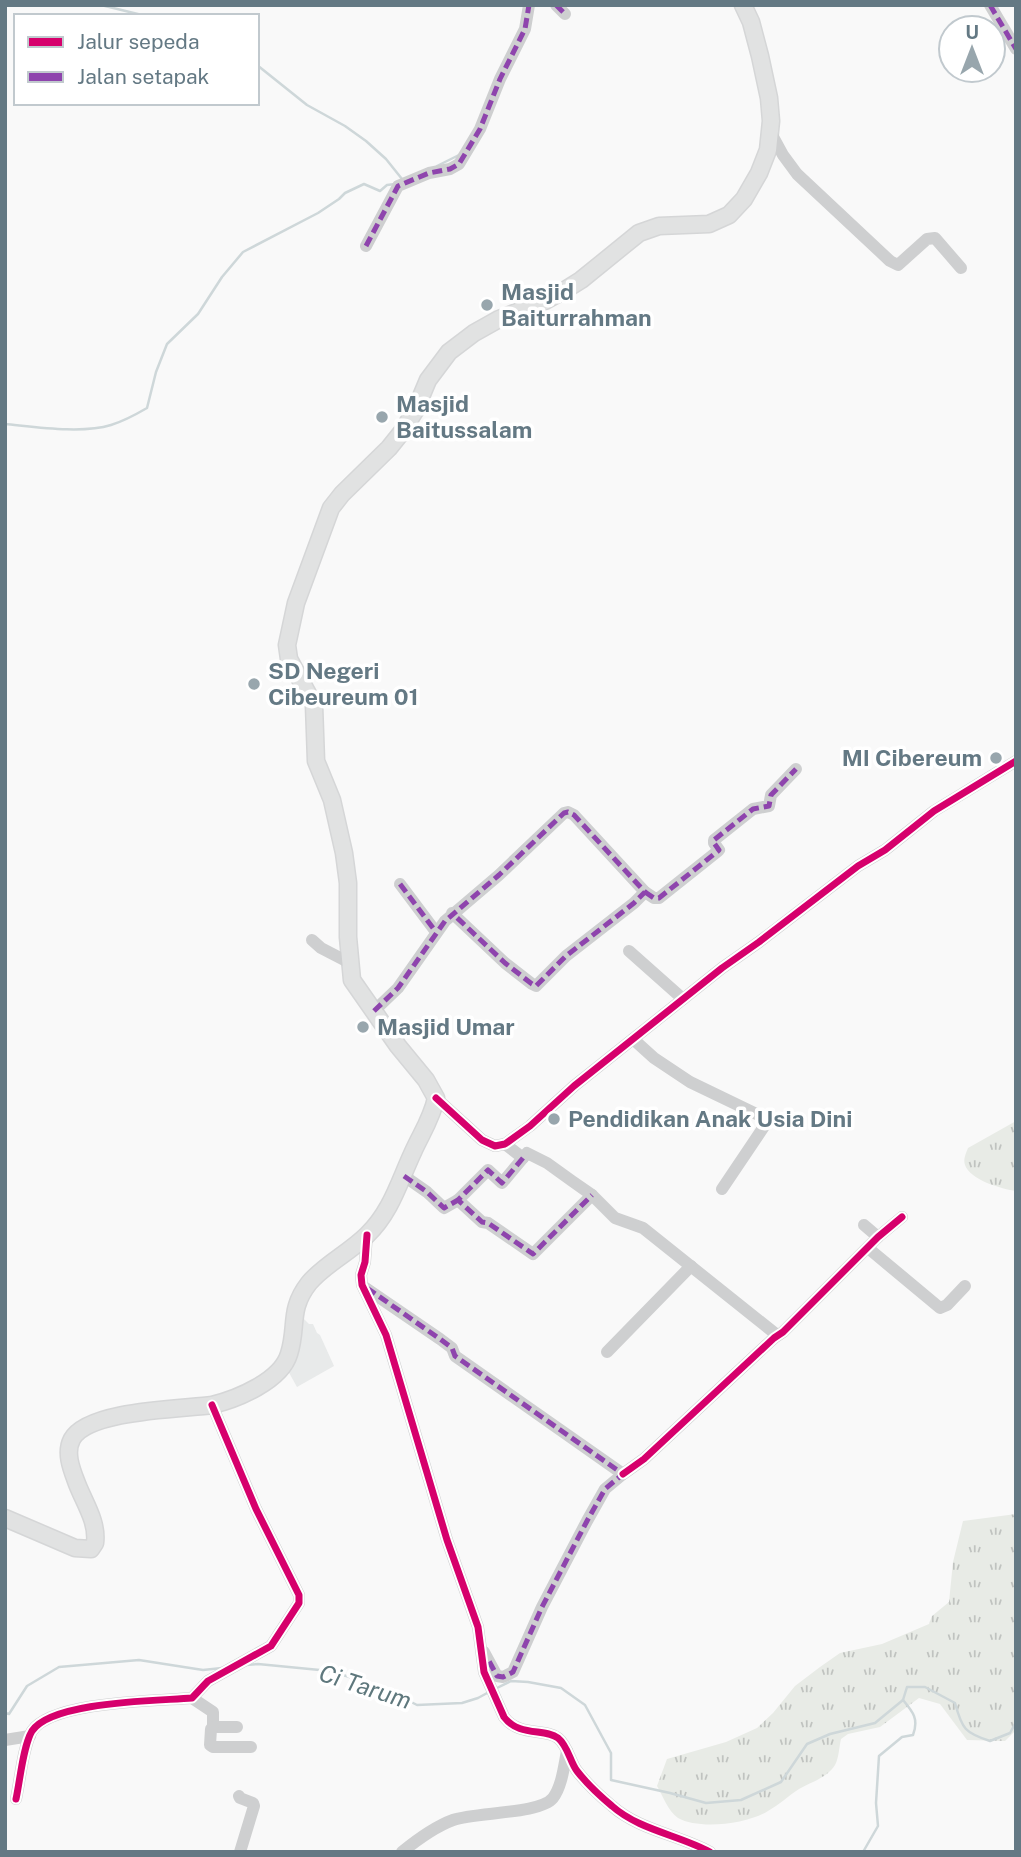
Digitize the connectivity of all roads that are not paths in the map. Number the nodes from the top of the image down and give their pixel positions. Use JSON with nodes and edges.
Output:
{"nodes":[{"id":1,"x":529,"y":5,"type":"edge"},
{"id":2,"x":743,"y":5,"type":"edge"},
{"id":3,"x":990,"y":5,"type":"edge"},
{"id":4,"x":1016,"y":49,"type":"edge"},
{"id":5,"x":771,"y":133,"type":"junction"},
{"id":6,"x":366,"y":246,"type":"dead end"},
{"id":7,"x":961,"y":268,"type":"dead end"},
{"id":8,"x":1016,"y":761,"type":"edge"},
{"id":9,"x":796,"y":769,"type":"dead end"},
{"id":10,"x":400,"y":884,"type":"dead end"},
{"id":11,"x":645,"y":892,"type":"junction"},
{"id":12,"x":452,"y":913,"type":"junction"},
{"id":13,"x":436,"y":932,"type":"junction"},
{"id":14,"x":312,"y":940,"type":"dead end"},
{"id":15,"x":629,"y":951,"type":"dead end"},
{"id":16,"x":350,"y":963,"type":"junction"},
{"id":17,"x":683,"y":999,"type":"junction"},
{"id":18,"x":374,"y":1011,"type":"junction"},
{"id":19,"x":633,"y":1039,"type":"junction"},
{"id":20,"x":436,"y":1098,"type":"junction"},
{"id":21,"x":505,"y":1144,"type":"junction"},
{"id":22,"x":523,"y":1158,"type":"junction"},
{"id":23,"x":404,"y":1176,"type":"junction"},
{"id":24,"x":722,"y":1189,"type":"dead end"},
{"id":25,"x":592,"y":1195,"type":"junction"},
{"id":26,"x":458,"y":1200,"type":"junction"},
{"id":27,"x":902,"y":1217,"type":"dead end"},
{"id":28,"x":864,"y":1226,"type":"dead end"},
{"id":29,"x":367,"y":1235,"type":"junction"},
{"id":30,"x":878,"y":1237,"type":"junction"},
{"id":31,"x":868,"y":1248,"type":"junction"},
{"id":32,"x":691,"y":1266,"type":"junction"},
{"id":33,"x":362,"y":1285,"type":"junction"},
{"id":34,"x":965,"y":1286,"type":"dead end"},
{"id":35,"x":777,"y":1335,"type":"junction"},
{"id":36,"x":607,"y":1352,"type":"dead end"},
{"id":37,"x":212,"y":1405,"type":"junction"},
{"id":38,"x":623,"y":1474,"type":"junction"},
{"id":39,"x":5,"y":1518,"type":"edge"},
{"id":40,"x":481,"y":1646,"type":"junction"},
{"id":41,"x":192,"y":1698,"type":"junction"},
{"id":42,"x":213,"y":1727,"type":"junction"},
{"id":43,"x":237,"y":1727,"type":"dead end"},
{"id":44,"x":30,"y":1736,"type":"junction"},
{"id":45,"x":5,"y":1740,"type":"edge"},
{"id":46,"x":251,"y":1747,"type":"dead end"},
{"id":47,"x":567,"y":1751,"type":"junction"},
{"id":48,"x":239,"y":1796,"type":"dead end"},
{"id":49,"x":16,"y":1799,"type":"dead end"},
{"id":50,"x":240,"y":1852,"type":"edge"},
{"id":51,"x":402,"y":1852,"type":"edge"},
{"id":52,"x":710,"y":1852,"type":"edge"}],
"edges":[{"from":1,"to":6,"type":"street"},
{"from":2,"to":5,"type":"main road"},
{"from":3,"to":4,"type":"street"},
{"from":5,"to":7,"type":"street"},
{"from":5,"to":16,"type":"main road"},
{"from":8,"to":17,"type":"street"},
{"from":9,"to":11,"type":"street"},
{"from":10,"to":13,"type":"street"},
{"from":11,"to":12,"type":"street"},
{"from":11,"to":12,"type":"street"},
{"from":12,"to":13,"type":"street"},
{"from":13,"to":18,"type":"street"},
{"from":14,"to":16,"type":"street"},
{"from":15,"to":17,"type":"street"},
{"from":16,"to":18,"type":"main road"},
{"from":17,"to":19,"type":"street"},
{"from":18,"to":20,"type":"main road"},
{"from":19,"to":21,"type":"street"},
{"from":19,"to":24,"type":"street"},
{"from":20,"to":21,"type":"street"},
{"from":20,"to":23,"type":"main road"},
{"from":21,"to":22,"type":"street"},
{"from":22,"to":25,"type":"street"},
{"from":22,"to":26,"type":"street"},
{"from":23,"to":26,"type":"street"},
{"from":23,"to":29,"type":"main road"},
{"from":25,"to":26,"type":"street"},
{"from":25,"to":32,"type":"street"},
{"from":27,"to":30,"type":"street"},
{"from":28,"to":30,"type":"street"},
{"from":29,"to":33,"type":"street"},
{"from":29,"to":37,"type":"main road"},
{"from":30,"to":31,"type":"street"},
{"from":31,"to":34,"type":"street"},
{"from":31,"to":35,"type":"street"},
{"from":32,"to":35,"type":"street"},
{"from":32,"to":36,"type":"street"},
{"from":33,"to":38,"type":"street"},
{"from":33,"to":40,"type":"street"},
{"from":35,"to":38,"type":"street"},
{"from":37,"to":39,"type":"main road"},
{"from":37,"to":41,"type":"street"},
{"from":38,"to":40,"type":"street"},
{"from":40,"to":47,"type":"street"},
{"from":41,"to":42,"type":"street"},
{"from":41,"to":44,"type":"street"},
{"from":42,"to":43,"type":"street"},
{"from":42,"to":46,"type":"street"},
{"from":44,"to":45,"type":"street"},
{"from":44,"to":49,"type":"street"},
{"from":47,"to":51,"type":"street"},
{"from":47,"to":52,"type":"street"},
{"from":48,"to":50,"type":"street"}]}
